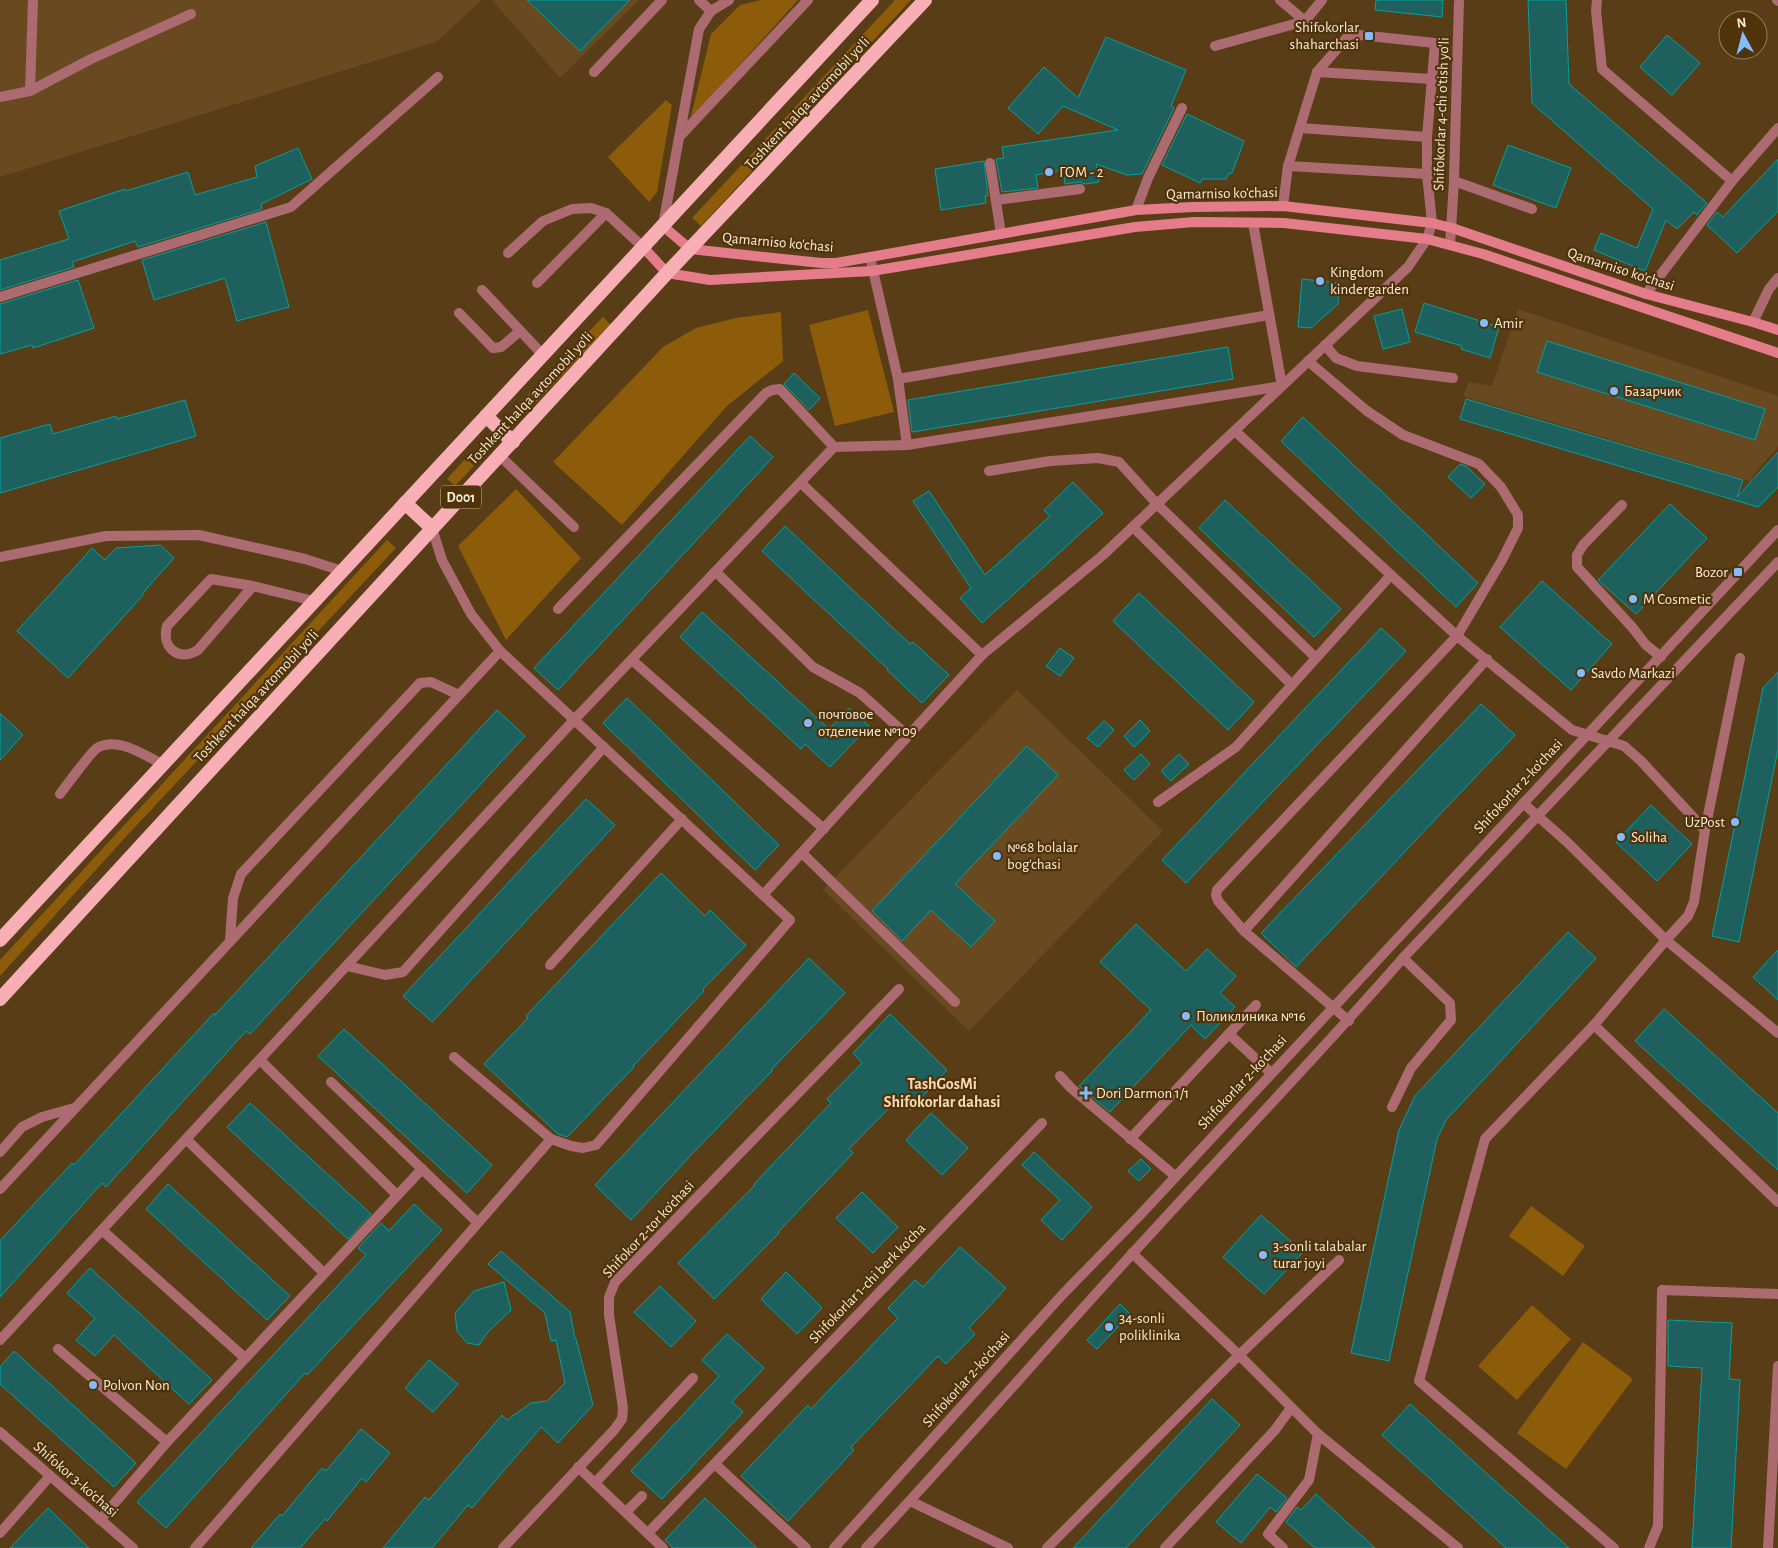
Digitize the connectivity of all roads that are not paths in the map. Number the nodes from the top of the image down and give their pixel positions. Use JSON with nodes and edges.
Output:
{"nodes":[{"id":1,"x":33,"y":0,"type":"edge"},
{"id":2,"x":662,"y":0,"type":"edge"},
{"id":3,"x":699,"y":0,"type":"edge"},
{"id":4,"x":730,"y":0,"type":"edge"},
{"id":5,"x":808,"y":0,"type":"edge"},
{"id":6,"x":872,"y":0,"type":"edge"},
{"id":7,"x":926,"y":0,"type":"edge"},
{"id":8,"x":1280,"y":0,"type":"edge"},
{"id":9,"x":1322,"y":0,"type":"edge"},
{"id":10,"x":1459,"y":0,"type":"edge"},
{"id":11,"x":1597,"y":0,"type":"edge"},
{"id":12,"x":711,"y":11,"type":"junction"},
{"id":13,"x":191,"y":14,"type":"dead end"},
{"id":14,"x":1305,"y":21,"type":"junction"},
{"id":15,"x":1214,"y":46,"type":"dead end"},
{"id":16,"x":594,"y":72,"type":"dead end"},
{"id":17,"x":1317,"y":72,"type":"junction"},
{"id":18,"x":438,"y":77,"type":"dead end"},
{"id":19,"x":1432,"y":79,"type":"junction"},
{"id":20,"x":30,"y":91,"type":"junction"},
{"id":21,"x":0,"y":97,"type":"edge"},
{"id":22,"x":1182,"y":108,"type":"dead end"},
{"id":23,"x":1300,"y":128,"type":"junction"},
{"id":24,"x":1778,"y":128,"type":"edge"},
{"id":25,"x":680,"y":137,"type":"junction"},
{"id":26,"x":1427,"y":137,"type":"junction"},
{"id":27,"x":990,"y":163,"type":"dead end"},
{"id":28,"x":1288,"y":166,"type":"junction"},
{"id":29,"x":1427,"y":174,"type":"junction"},
{"id":30,"x":1454,"y":181,"type":"junction"},
{"id":31,"x":1732,"y":181,"type":"junction"},
{"id":32,"x":1080,"y":189,"type":"dead end"},
{"id":33,"x":996,"y":200,"type":"junction"},
{"id":34,"x":1283,"y":206,"type":"junction"},
{"id":35,"x":1532,"y":209,"type":"dead end"},
{"id":36,"x":1136,"y":210,"type":"junction"},
{"id":37,"x":606,"y":213,"type":"junction"},
{"id":38,"x":1253,"y":223,"type":"junction"},
{"id":39,"x":1284,"y":223,"type":"junction"},
{"id":40,"x":1432,"y":223,"type":"junction"},
{"id":41,"x":663,"y":226,"type":"junction"},
{"id":42,"x":1452,"y":228,"type":"junction"},
{"id":43,"x":1001,"y":234,"type":"junction"},
{"id":44,"x":1428,"y":238,"type":"junction"},
{"id":45,"x":1450,"y":245,"type":"junction"},
{"id":46,"x":643,"y":247,"type":"junction"},
{"id":47,"x":690,"y":249,"type":"junction"},
{"id":48,"x":508,"y":253,"type":"dead end"},
{"id":49,"x":870,"y":257,"type":"junction"},
{"id":50,"x":872,"y":271,"type":"junction"},
{"id":51,"x":667,"y":273,"type":"junction"},
{"id":52,"x":1778,"y":278,"type":"edge"},
{"id":53,"x":536,"y":283,"type":"dead end"},
{"id":54,"x":482,"y":290,"type":"dead end"},
{"id":55,"x":1646,"y":294,"type":"junction"},
{"id":56,"x":0,"y":297,"type":"edge"},
{"id":57,"x":458,"y":313,"type":"dead end"},
{"id":58,"x":1269,"y":315,"type":"junction"},
{"id":59,"x":1753,"y":322,"type":"junction"},
{"id":60,"x":520,"y":330,"type":"junction"},
{"id":61,"x":1778,"y":330,"type":"edge"},
{"id":62,"x":1325,"y":345,"type":"junction"},
{"id":63,"x":1778,"y":353,"type":"edge"},
{"id":64,"x":543,"y":355,"type":"junction"},
{"id":65,"x":1308,"y":361,"type":"junction"},
{"id":66,"x":1452,"y":378,"type":"dead end"},
{"id":67,"x":898,"y":379,"type":"junction"},
{"id":68,"x":1282,"y":386,"type":"junction"},
{"id":69,"x":486,"y":416,"type":"junction"},
{"id":70,"x":1235,"y":430,"type":"junction"},
{"id":71,"x":513,"y":442,"type":"junction"},
{"id":72,"x":906,"y":445,"type":"junction"},
{"id":73,"x":834,"y":447,"type":"junction"},
{"id":74,"x":500,"y":456,"type":"junction"},
{"id":75,"x":989,"y":471,"type":"dead end"},
{"id":76,"x":801,"y":483,"type":"junction"},
{"id":77,"x":405,"y":503,"type":"junction"},
{"id":78,"x":1157,"y":504,"type":"junction"},
{"id":79,"x":1622,"y":505,"type":"dead end"},
{"id":80,"x":574,"y":527,"type":"dead end"},
{"id":81,"x":1133,"y":527,"type":"junction"},
{"id":82,"x":432,"y":528,"type":"junction"},
{"id":83,"x":1778,"y":530,"type":"edge"},
{"id":84,"x":0,"y":557,"type":"edge"},
{"id":85,"x":1778,"y":562,"type":"edge"},
{"id":86,"x":342,"y":571,"type":"junction"},
{"id":87,"x":716,"y":572,"type":"junction"},
{"id":88,"x":1391,"y":574,"type":"junction"},
{"id":89,"x":254,"y":586,"type":"junction"},
{"id":90,"x":314,"y":601,"type":"junction"},
{"id":91,"x":558,"y":609,"type":"dead end"},
{"id":92,"x":1457,"y":636,"type":"junction"},
{"id":93,"x":500,"y":651,"type":"junction"},
{"id":94,"x":982,"y":655,"type":"junction"},
{"id":95,"x":1661,"y":657,"type":"junction"},
{"id":96,"x":1316,"y":658,"type":"junction"},
{"id":97,"x":1740,"y":658,"type":"dead end"},
{"id":98,"x":1487,"y":659,"type":"junction"},
{"id":99,"x":632,"y":660,"type":"junction"},
{"id":100,"x":1292,"y":685,"type":"junction"},
{"id":101,"x":459,"y":695,"type":"junction"},
{"id":102,"x":574,"y":720,"type":"junction"},
{"id":103,"x":1586,"y":735,"type":"junction"},
{"id":104,"x":908,"y":736,"type":"junction"},
{"id":105,"x":1609,"y":742,"type":"junction"},
{"id":106,"x":604,"y":747,"type":"junction"},
{"id":107,"x":162,"y":764,"type":"junction"},
{"id":108,"x":60,"y":794,"type":"dead end"},
{"id":109,"x":1158,"y":802,"type":"dead end"},
{"id":110,"x":1523,"y":803,"type":"junction"},
{"id":111,"x":1538,"y":816,"type":"junction"},
{"id":112,"x":682,"y":819,"type":"junction"},
{"id":113,"x":824,"y":829,"type":"junction"},
{"id":114,"x":1705,"y":830,"type":"junction"},
{"id":115,"x":802,"y":853,"type":"junction"},
{"id":116,"x":763,"y":895,"type":"junction"},
{"id":117,"x":1244,"y":931,"type":"junction"},
{"id":118,"x":0,"y":939,"type":"edge"},
{"id":119,"x":230,"y":940,"type":"junction"},
{"id":120,"x":1666,"y":940,"type":"junction"},
{"id":121,"x":1403,"y":958,"type":"junction"},
{"id":122,"x":550,"y":965,"type":"dead end"},
{"id":123,"x":347,"y":966,"type":"junction"},
{"id":124,"x":898,"y":989,"type":"dead end"},
{"id":125,"x":0,"y":999,"type":"edge"},
{"id":126,"x":955,"y":1002,"type":"dead end"},
{"id":127,"x":1256,"y":1005,"type":"dead end"},
{"id":128,"x":1333,"y":1007,"type":"junction"},
{"id":129,"x":1348,"y":1020,"type":"junction"},
{"id":130,"x":1594,"y":1025,"type":"junction"},
{"id":131,"x":1778,"y":1033,"type":"edge"},
{"id":132,"x":1229,"y":1034,"type":"junction"},
{"id":133,"x":454,"y":1057,"type":"dead end"},
{"id":134,"x":260,"y":1060,"type":"junction"},
{"id":135,"x":1271,"y":1073,"type":"junction"},
{"id":136,"x":1060,"y":1076,"type":"dead end"},
{"id":137,"x":331,"y":1082,"type":"dead end"},
{"id":138,"x":76,"y":1107,"type":"junction"},
{"id":139,"x":1392,"y":1107,"type":"dead end"},
{"id":140,"x":1042,"y":1123,"type":"dead end"},
{"id":141,"x":186,"y":1139,"type":"junction"},
{"id":142,"x":551,"y":1139,"type":"junction"},
{"id":143,"x":1130,"y":1139,"type":"junction"},
{"id":144,"x":0,"y":1152,"type":"edge"},
{"id":145,"x":422,"y":1169,"type":"junction"},
{"id":146,"x":1175,"y":1176,"type":"junction"},
{"id":147,"x":0,"y":1189,"type":"edge"},
{"id":148,"x":397,"y":1196,"type":"junction"},
{"id":149,"x":1778,"y":1202,"type":"edge"},
{"id":150,"x":477,"y":1222,"type":"junction"},
{"id":151,"x":102,"y":1230,"type":"junction"},
{"id":152,"x":1132,"y":1253,"type":"junction"},
{"id":153,"x":1339,"y":1260,"type":"dead end"},
{"id":154,"x":324,"y":1274,"type":"junction"},
{"id":155,"x":1778,"y":1294,"type":"edge"},
{"id":156,"x":0,"y":1340,"type":"edge"},
{"id":157,"x":58,"y":1349,"type":"dead end"},
{"id":158,"x":1239,"y":1355,"type":"junction"},
{"id":159,"x":245,"y":1358,"type":"junction"},
{"id":160,"x":1778,"y":1366,"type":"edge"},
{"id":161,"x":693,"y":1378,"type":"dead end"},
{"id":162,"x":1291,"y":1408,"type":"junction"},
{"id":163,"x":0,"y":1432,"type":"edge"},
{"id":164,"x":1318,"y":1434,"type":"junction"},
{"id":165,"x":167,"y":1442,"type":"junction"},
{"id":166,"x":1776,"y":1448,"type":"edge"},
{"id":167,"x":715,"y":1464,"type":"junction"},
{"id":168,"x":578,"y":1467,"type":"junction"},
{"id":169,"x":50,"y":1476,"type":"junction"},
{"id":170,"x":595,"y":1483,"type":"junction"},
{"id":171,"x":642,"y":1496,"type":"dead end"},
{"id":172,"x":910,"y":1501,"type":"junction"},
{"id":173,"x":626,"y":1512,"type":"junction"},
{"id":174,"x":100,"y":1520,"type":"junction"},
{"id":175,"x":0,"y":1533,"type":"edge"},
{"id":176,"x":648,"y":1534,"type":"junction"},
{"id":177,"x":133,"y":1548,"type":"edge"},
{"id":178,"x":195,"y":1548,"type":"edge"},
{"id":179,"x":503,"y":1548,"type":"edge"},
{"id":180,"x":663,"y":1548,"type":"edge"},
{"id":181,"x":806,"y":1548,"type":"edge"},
{"id":182,"x":834,"y":1548,"type":"edge"},
{"id":183,"x":866,"y":1548,"type":"edge"},
{"id":184,"x":1008,"y":1548,"type":"edge"},
{"id":185,"x":1047,"y":1548,"type":"edge"},
{"id":186,"x":1165,"y":1548,"type":"edge"},
{"id":187,"x":1283,"y":1548,"type":"edge"},
{"id":188,"x":1458,"y":1548,"type":"edge"},
{"id":189,"x":1614,"y":1548,"type":"edge"},
{"id":190,"x":1649,"y":1548,"type":"edge"},
{"id":191,"x":1768,"y":1548,"type":"edge"}],
"edges":[{"from":1,"to":20,"type":"street"},
{"from":2,"to":16,"type":"street"},
{"from":3,"to":12,"type":"street"},
{"from":4,"to":12,"type":"street"},
{"from":5,"to":25,"type":"street"},
{"from":6,"to":41,"type":"highway","name":"Toshkent halqa avtomobil yo'li","number":"D001"},
{"from":7,"to":47,"type":"highway","name":"Toshkent halqa avtomobil yo'li","number":"D001"},
{"from":8,"to":14,"type":"street"},
{"from":9,"to":14,"type":"street"},
{"from":10,"to":30,"type":"street","name":"Shifokorlar 4-chi o'tish yo'li"},
{"from":11,"to":31,"type":"street"},
{"from":12,"to":25,"type":"street"},
{"from":13,"to":20,"type":"street"},
{"from":14,"to":15,"type":"street"},
{"from":17,"to":19,"type":"street"},
{"from":17,"to":19,"type":"street"},
{"from":17,"to":23,"type":"street"},
{"from":18,"to":56,"type":"street"},
{"from":19,"to":26,"type":"street"},
{"from":20,"to":21,"type":"street"},
{"from":22,"to":36,"type":"street"},
{"from":23,"to":26,"type":"street"},
{"from":23,"to":28,"type":"street"},
{"from":24,"to":31,"type":"street"},
{"from":25,"to":41,"type":"street"},
{"from":26,"to":29,"type":"street"},
{"from":27,"to":33,"type":"street"},
{"from":28,"to":29,"type":"street"},
{"from":28,"to":34,"type":"street"},
{"from":29,"to":40,"type":"street"},
{"from":30,"to":35,"type":"street"},
{"from":30,"to":42,"type":"street","name":"Shifokorlar 4-chi o'tish yo'li"},
{"from":31,"to":55,"type":"street"},
{"from":32,"to":33,"type":"street"},
{"from":33,"to":43,"type":"street"},
{"from":34,"to":36,"type":"main road","name":"Qamarniso ko'chasi"},
{"from":34,"to":39,"type":"street"},
{"from":34,"to":40,"type":"main road","name":"Qamarniso ko'chasi"},
{"from":36,"to":43,"type":"main road","name":"Qamarniso ko'chasi"},
{"from":37,"to":46,"type":"street"},
{"from":37,"to":48,"type":"street"},
{"from":37,"to":53,"type":"street"},
{"from":38,"to":39,"type":"main road","name":"Qamarniso ko'chasi"},
{"from":38,"to":50,"type":"main road","name":"Qamarniso ko'chasi"},
{"from":38,"to":58,"type":"street"},
{"from":39,"to":44,"type":"main road","name":"Qamarniso ko'chasi"},
{"from":40,"to":42,"type":"main road","name":"Qamarniso ko'chasi"},
{"from":40,"to":44,"type":"street"},
{"from":41,"to":46,"type":"highway","name":"Toshkent halqa avtomobil yo'li","number":"D001"},
{"from":41,"to":47,"type":"main road"},
{"from":42,"to":45,"type":"street","name":"Shifokorlar 4-chi o'tish yo'li"},
{"from":42,"to":55,"type":"main road","name":"Qamarniso ko'chasi"},
{"from":43,"to":49,"type":"main road","name":"Qamarniso ko'chasi"},
{"from":44,"to":45,"type":"main road","name":"Qamarniso ko'chasi"},
{"from":44,"to":62,"type":"street"},
{"from":45,"to":63,"type":"main road","name":"Qamarniso ko'chasi"},
{"from":46,"to":51,"type":"main road"},
{"from":46,"to":64,"type":"highway","name":"Toshkent halqa avtomobil yo'li","number":"D001"},
{"from":47,"to":49,"type":"main road","name":"Qamarniso ko'chasi"},
{"from":47,"to":51,"type":"highway","name":"Toshkent halqa avtomobil yo'li","number":"D001"},
{"from":49,"to":50,"type":"street"},
{"from":50,"to":51,"type":"main road","name":"Qamarniso ko'chasi"},
{"from":50,"to":67,"type":"street"},
{"from":51,"to":71,"type":"highway","name":"Toshkent halqa avtomobil yo'li","number":"D001"},
{"from":52,"to":59,"type":"street"},
{"from":54,"to":60,"type":"street"},
{"from":55,"to":59,"type":"main road","name":"Qamarniso ko'chasi"},
{"from":57,"to":60,"type":"street"},
{"from":58,"to":67,"type":"street"},
{"from":58,"to":68,"type":"street"},
{"from":59,"to":61,"type":"main road","name":"Qamarniso ko'chasi"},
{"from":60,"to":64,"type":"street"},
{"from":62,"to":65,"type":"street"},
{"from":62,"to":66,"type":"street"},
{"from":64,"to":69,"type":"highway","name":"Toshkent halqa avtomobil yo'li","number":"D001"},
{"from":65,"to":68,"type":"street"},
{"from":65,"to":92,"type":"street"},
{"from":67,"to":72,"type":"street"},
{"from":68,"to":70,"type":"street"},
{"from":68,"to":72,"type":"street"},
{"from":69,"to":71,"type":"highway"},
{"from":69,"to":77,"type":"highway","name":"Toshkent halqa avtomobil yo'li","number":"D001"},
{"from":70,"to":78,"type":"street"},
{"from":70,"to":88,"type":"street"},
{"from":71,"to":74,"type":"highway","name":"Toshkent halqa avtomobil yo'li","number":"D001"},
{"from":72,"to":73,"type":"street"},
{"from":73,"to":76,"type":"street"},
{"from":73,"to":91,"type":"street"},
{"from":74,"to":80,"type":"street"},
{"from":74,"to":82,"type":"highway","name":"Toshkent halqa avtomobil yo'li","number":"D001"},
{"from":75,"to":78,"type":"street"},
{"from":76,"to":87,"type":"street"},
{"from":76,"to":94,"type":"street"},
{"from":77,"to":82,"type":"highway"},
{"from":77,"to":86,"type":"highway","name":"Toshkent halqa avtomobil yo'li","number":"D001"},
{"from":78,"to":81,"type":"street"},
{"from":78,"to":96,"type":"street"},
{"from":79,"to":95,"type":"street"},
{"from":81,"to":94,"type":"street"},
{"from":81,"to":100,"type":"street"},
{"from":82,"to":93,"type":"street"},
{"from":82,"to":125,"type":"highway","name":"Toshkent halqa avtomobil yo'li","number":"D001"},
{"from":83,"to":95,"type":"street","name":"Shifokorlar 2-ko'chasi"},
{"from":84,"to":86,"type":"street"},
{"from":85,"to":105,"type":"street"},
{"from":86,"to":90,"type":"highway","name":"Toshkent halqa avtomobil yo'li","number":"D001"},
{"from":87,"to":99,"type":"street"},
{"from":87,"to":104,"type":"street"},
{"from":88,"to":92,"type":"street"},
{"from":88,"to":96,"type":"street"},
{"from":89,"to":89,"type":"street"},
{"from":89,"to":90,"type":"street"},
{"from":90,"to":107,"type":"highway","name":"Toshkent halqa avtomobil yo'li","number":"D001"},
{"from":92,"to":98,"type":"street"},
{"from":92,"to":117,"type":"street"},
{"from":93,"to":101,"type":"street"},
{"from":93,"to":102,"type":"street"},
{"from":94,"to":104,"type":"street"},
{"from":95,"to":103,"type":"street","name":"Shifokorlar 2-ko'chasi"},
{"from":96,"to":100,"type":"street"},
{"from":97,"to":114,"type":"street"},
{"from":98,"to":103,"type":"street"},
{"from":98,"to":117,"type":"street"},
{"from":99,"to":102,"type":"street"},
{"from":99,"to":113,"type":"street"},
{"from":100,"to":109,"type":"street"},
{"from":101,"to":119,"type":"street"},
{"from":101,"to":119,"type":"street"},
{"from":102,"to":106,"type":"street"},
{"from":102,"to":123,"type":"street"},
{"from":103,"to":105,"type":"street"},
{"from":103,"to":110,"type":"street","name":"Shifokorlar 2-ko'chasi"},
{"from":104,"to":113,"type":"street"},
{"from":105,"to":111,"type":"street"},
{"from":105,"to":114,"type":"street"},
{"from":106,"to":112,"type":"street"},
{"from":106,"to":123,"type":"street"},
{"from":107,"to":108,"type":"street"},
{"from":107,"to":118,"type":"highway","name":"Toshkent halqa avtomobil yo'li","number":"D001"},
{"from":110,"to":111,"type":"street"},
{"from":110,"to":128,"type":"street","name":"Shifokorlar 2-ko'chasi"},
{"from":111,"to":120,"type":"street"},
{"from":111,"to":121,"type":"street"},
{"from":112,"to":116,"type":"street"},
{"from":112,"to":122,"type":"street"},
{"from":113,"to":115,"type":"street"},
{"from":114,"to":120,"type":"street"},
{"from":115,"to":116,"type":"street"},
{"from":115,"to":126,"type":"street"},
{"from":116,"to":142,"type":"street"},
{"from":117,"to":128,"type":"street"},
{"from":119,"to":138,"type":"street"},
{"from":120,"to":130,"type":"street"},
{"from":120,"to":131,"type":"street"},
{"from":121,"to":129,"type":"street"},
{"from":121,"to":139,"type":"street"},
{"from":123,"to":134,"type":"street"},
{"from":124,"to":168,"type":"street","name":"Shifokor 2-tor ko'chasi"},
{"from":127,"to":132,"type":"street"},
{"from":128,"to":129,"type":"street"},
{"from":128,"to":135,"type":"street","name":"Shifokorlar 2-ko'chasi"},
{"from":129,"to":152,"type":"street"},
{"from":130,"to":149,"type":"street"},
{"from":130,"to":189,"type":"street"},
{"from":132,"to":135,"type":"street"},
{"from":132,"to":143,"type":"street"},
{"from":133,"to":142,"type":"street"},
{"from":134,"to":141,"type":"street"},
{"from":134,"to":148,"type":"street"},
{"from":135,"to":146,"type":"street","name":"Shifokorlar 2-ko'chasi"},
{"from":136,"to":143,"type":"street"},
{"from":137,"to":145,"type":"street"},
{"from":138,"to":144,"type":"street"},
{"from":138,"to":147,"type":"street"},
{"from":140,"to":167,"type":"street","name":"Shifokorlar 1-chi berk ko'cha"},
{"from":141,"to":151,"type":"street"},
{"from":141,"to":154,"type":"street"},
{"from":142,"to":150,"type":"street"},
{"from":143,"to":146,"type":"street"},
{"from":145,"to":148,"type":"street"},
{"from":145,"to":150,"type":"street"},
{"from":146,"to":182,"type":"street","name":"Shifokorlar 2-ko'chasi"},
{"from":148,"to":154,"type":"street"},
{"from":150,"to":178,"type":"street"},
{"from":151,"to":156,"type":"street"},
{"from":151,"to":159,"type":"street"},
{"from":152,"to":158,"type":"street"},
{"from":152,"to":172,"type":"street"},
{"from":153,"to":158,"type":"street"},
{"from":154,"to":159,"type":"street"},
{"from":155,"to":190,"type":"street"},
{"from":157,"to":165,"type":"street"},
{"from":158,"to":162,"type":"street"},
{"from":158,"to":185,"type":"street"},
{"from":159,"to":165,"type":"street"},
{"from":160,"to":166,"type":"street"},
{"from":161,"to":170,"type":"street"},
{"from":162,"to":164,"type":"street"},
{"from":162,"to":186,"type":"street"},
{"from":163,"to":169,"type":"street","name":"Shifokor 3-ko'chasi"},
{"from":164,"to":187,"type":"street"},
{"from":164,"to":188,"type":"street"},
{"from":165,"to":174,"type":"street"},
{"from":166,"to":191,"type":"street"},
{"from":167,"to":176,"type":"street","name":"Shifokorlar 1-chi berk ko'cha"},
{"from":167,"to":181,"type":"street"},
{"from":168,"to":170,"type":"street"},
{"from":168,"to":179,"type":"street","name":"Shifokor 2-tor ko'chasi"},
{"from":169,"to":174,"type":"street","name":"Shifokor 3-ko'chasi"},
{"from":169,"to":175,"type":"street"},
{"from":170,"to":173,"type":"street"},
{"from":171,"to":173,"type":"street"},
{"from":172,"to":183,"type":"street"},
{"from":172,"to":184,"type":"street"},
{"from":173,"to":176,"type":"street"},
{"from":174,"to":177,"type":"street","name":"Shifokor 3-ko'chasi"},
{"from":176,"to":180,"type":"street"}]}
